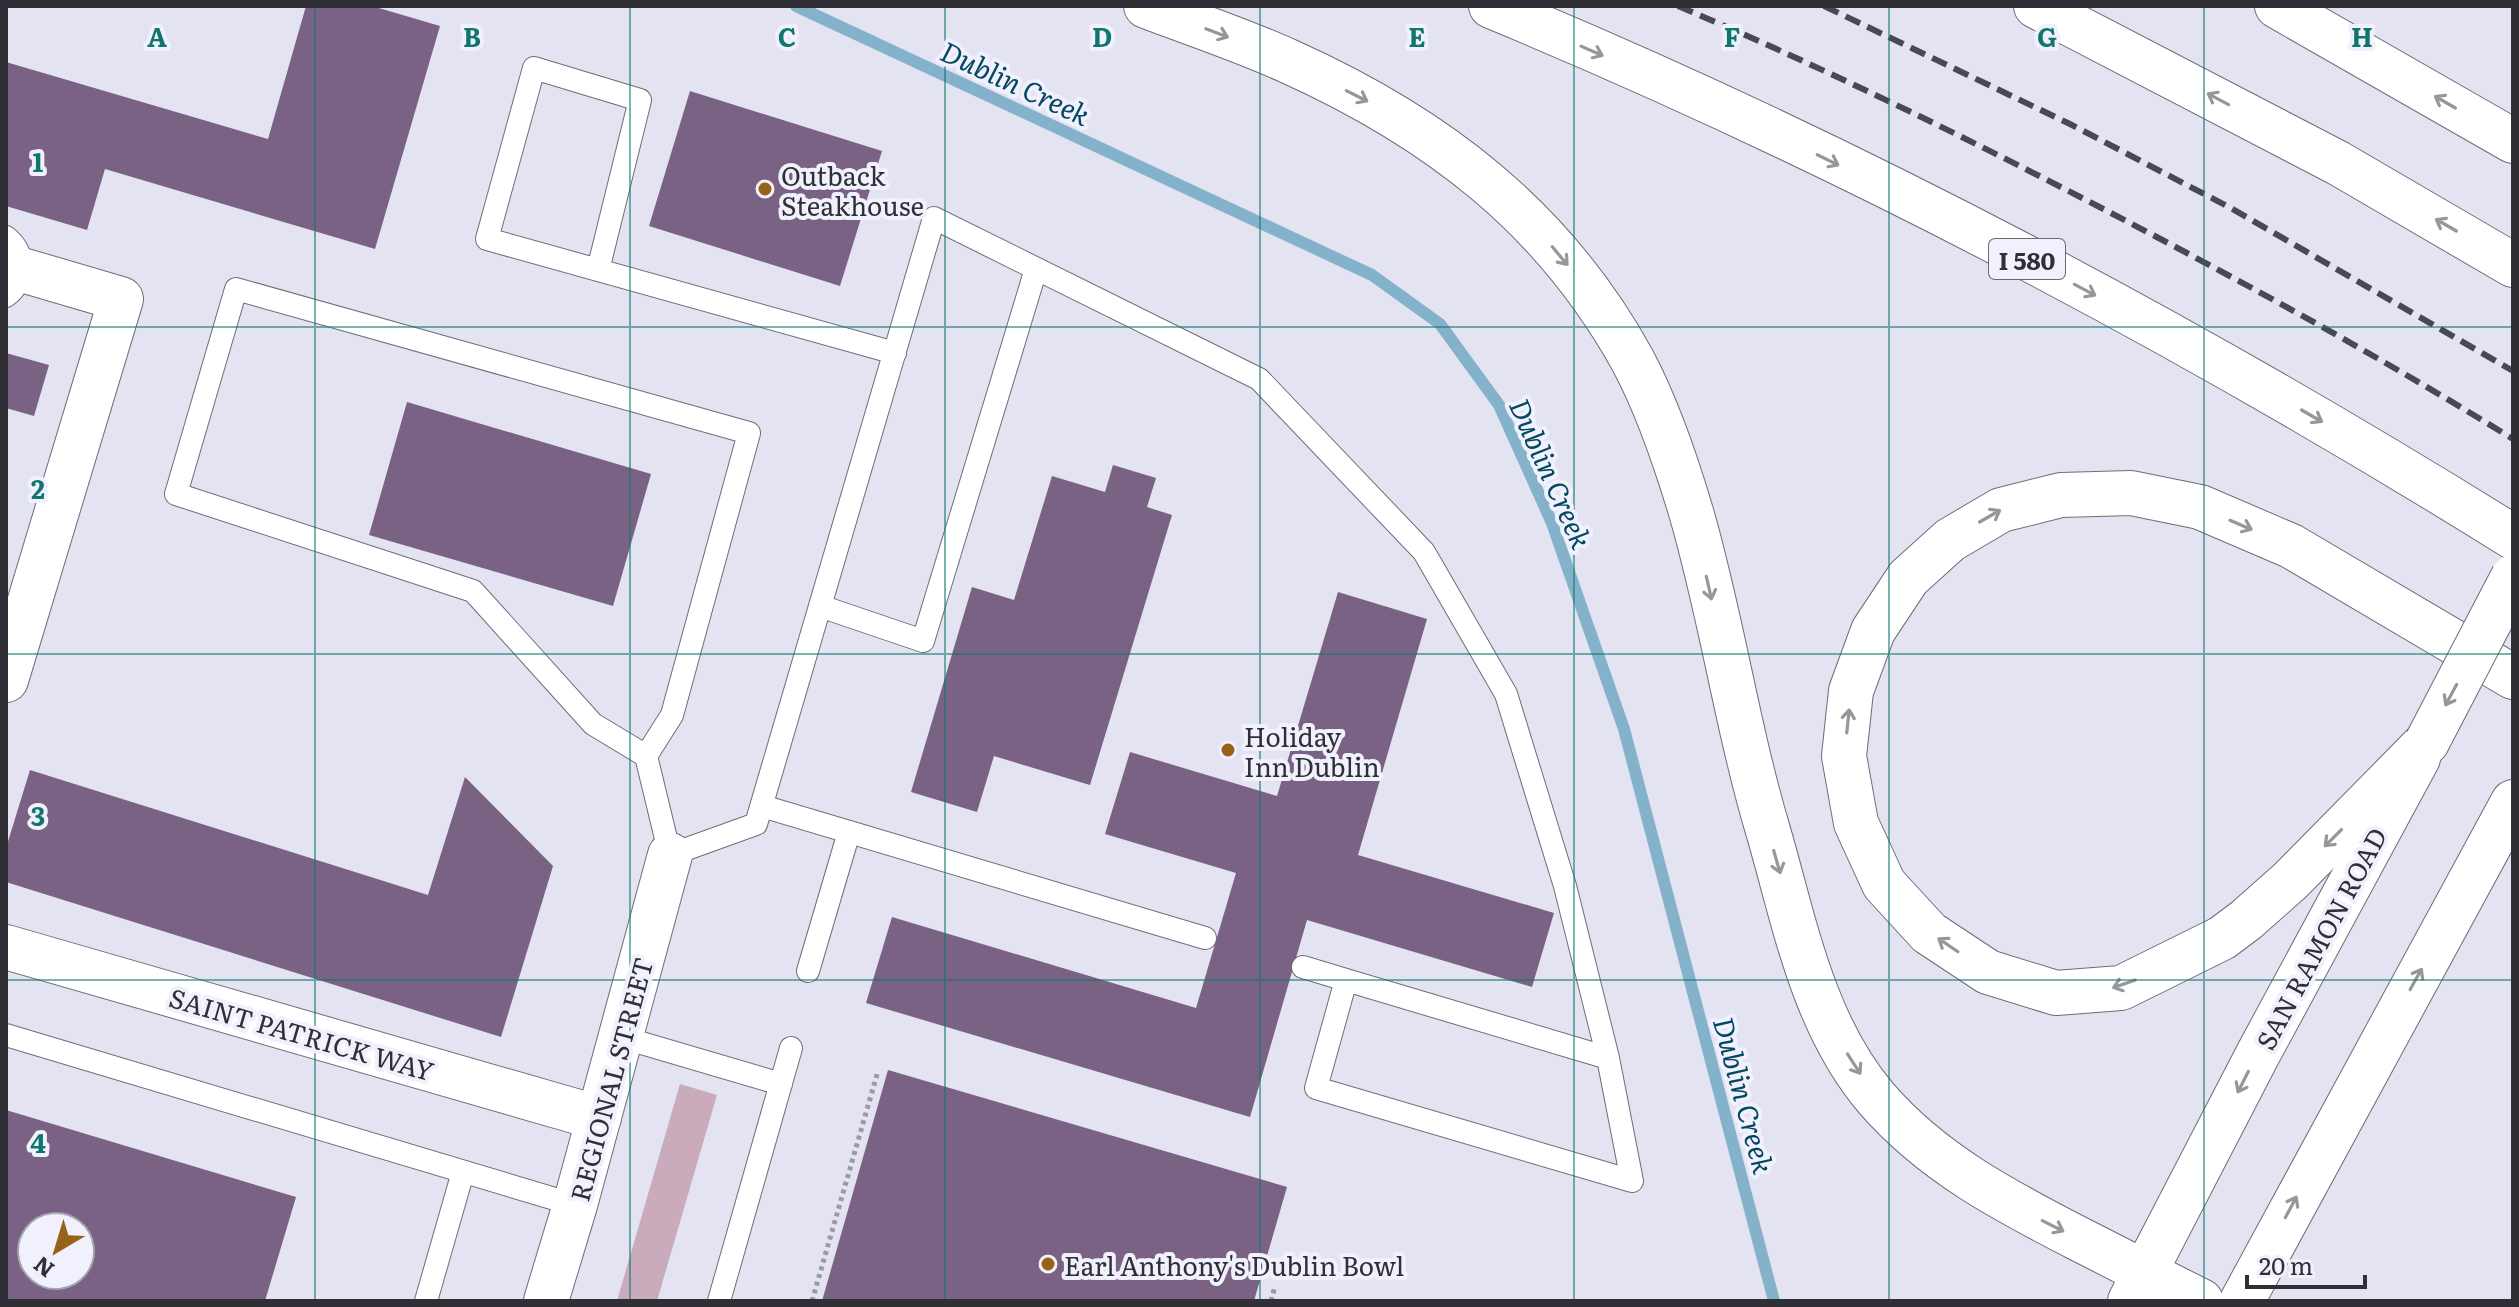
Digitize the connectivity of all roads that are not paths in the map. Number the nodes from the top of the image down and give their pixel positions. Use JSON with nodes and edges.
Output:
{"nodes":[{"id":1,"x":1146,"y":6,"type":"edge"},
{"id":2,"x":1491,"y":6,"type":"edge"},
{"id":3,"x":2036,"y":6,"type":"edge"},
{"id":4,"x":2277,"y":6,"type":"edge"},
{"id":5,"x":2513,"y":141,"type":"edge"},
{"id":6,"x":2513,"y":265,"type":"edge"},
{"id":7,"x":11,"y":268,"type":"edge"},
{"id":8,"x":1036,"y":269,"type":"junction"},
{"id":9,"x":598,"y":270,"type":"junction"},
{"id":10,"x":895,"y":353,"type":"junction"},
{"id":11,"x":2513,"y":537,"type":"edge"},
{"id":12,"x":2513,"y":577,"type":"edge"},
{"id":13,"x":820,"y":606,"type":"junction"},
{"id":14,"x":2513,"y":677,"type":"edge"},
{"id":15,"x":6,"y":680,"type":"edge"},
{"id":16,"x":2427,"y":742,"type":"junction"},
{"id":17,"x":646,"y":756,"type":"junction"},
{"id":18,"x":2513,"y":802,"type":"edge"},
{"id":19,"x":762,"y":806,"type":"junction"},
{"id":20,"x":849,"y":832,"type":"junction"},
{"id":21,"x":670,"y":855,"type":"junction"},
{"id":22,"x":1205,"y":938,"type":"dead end"},
{"id":23,"x":6,"y":947,"type":"edge"},
{"id":24,"x":1303,"y":967,"type":"dead end"},
{"id":25,"x":808,"y":971,"type":"dead end"},
{"id":26,"x":1346,"y":980,"type":"junction"},
{"id":27,"x":6,"y":1035,"type":"edge"},
{"id":28,"x":621,"y":1037,"type":"junction"},
{"id":29,"x":791,"y":1048,"type":"dead end"},
{"id":30,"x":1608,"y":1058,"type":"junction"},
{"id":31,"x":781,"y":1084,"type":"junction"},
{"id":32,"x":599,"y":1118,"type":"junction"},
{"id":33,"x":463,"y":1172,"type":"junction"},
{"id":34,"x":575,"y":1205,"type":"junction"},
{"id":35,"x":2138,"y":1288,"type":"edge"},
{"id":36,"x":426,"y":1301,"type":"edge"},
{"id":37,"x":546,"y":1301,"type":"edge"},
{"id":38,"x":719,"y":1301,"type":"edge"},
{"id":39,"x":2201,"y":1301,"type":"edge"},
{"id":40,"x":2242,"y":1301,"type":"edge"}],
"edges":[{"from":1,"to":35,"type":"main road","one_way":true},
{"from":2,"to":11,"type":"main road","number":"I 580","one_way":true},
{"from":6,"to":3,"type":"main road","one_way":true},
{"from":5,"to":4,"type":"main road","one_way":true},
{"from":7,"to":15,"type":"main road"},
{"from":8,"to":10,"type":"lane"},
{"from":8,"to":13,"type":"lane"},
{"from":8,"to":30,"type":"lane"},
{"from":9,"to":9,"type":"lane"},
{"from":9,"to":10,"type":"lane"},
{"from":10,"to":13,"type":"lane"},
{"from":12,"to":16,"type":"main road","name":"SAN RAMON ROAD","one_way":true,"bridge":true},
{"from":13,"to":19,"type":"lane"},
{"from":16,"to":14,"type":"main road","one_way":true},
{"from":16,"to":35,"type":"main road","name":"SAN RAMON ROAD","one_way":true},
{"from":17,"to":17,"type":"lane"},
{"from":17,"to":21,"type":"lane"},
{"from":40,"to":18,"type":"main road","one_way":true},
{"from":19,"to":20,"type":"lane"},
{"from":19,"to":21,"type":"lane"},
{"from":20,"to":22,"type":"lane"},
{"from":20,"to":25,"type":"lane"},
{"from":21,"to":28,"type":"main road","name":"REGIONAL STREET"},
{"from":23,"to":32,"type":"main road","name":"SAINT PATRICK WAY"},
{"from":24,"to":26,"type":"lane"},
{"from":26,"to":30,"type":"lane"},
{"from":26,"to":30,"type":"lane"},
{"from":27,"to":33,"type":"lane"},
{"from":28,"to":31,"type":"lane"},
{"from":28,"to":32,"type":"main road","name":"REGIONAL STREET"},
{"from":29,"to":31,"type":"lane"},
{"from":31,"to":38,"type":"lane"},
{"from":32,"to":34,"type":"main road","name":"REGIONAL STREET"},
{"from":33,"to":34,"type":"lane"},
{"from":33,"to":36,"type":"lane"},
{"from":34,"to":37,"type":"main road","name":"REGIONAL STREET"},
{"from":35,"to":39,"type":"main road"}]}
